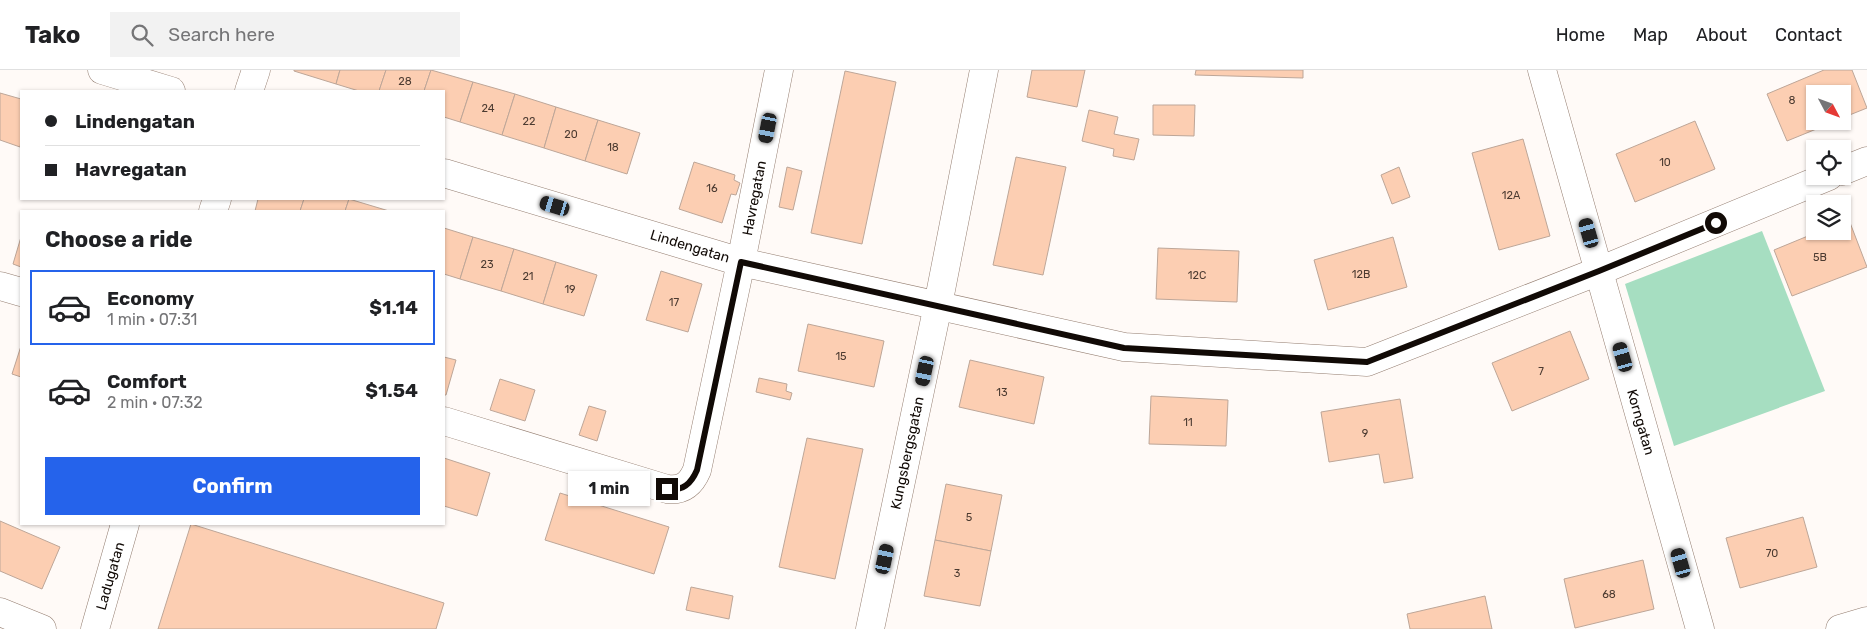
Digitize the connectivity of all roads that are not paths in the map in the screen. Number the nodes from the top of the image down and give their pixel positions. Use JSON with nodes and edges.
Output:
{"nodes":[{"id":1,"x":102,"y":70,"type":"edge"},
{"id":2,"x":256,"y":70,"type":"edge"},
{"id":3,"x":779,"y":70,"type":"edge"},
{"id":4,"x":984,"y":70,"type":"edge"},
{"id":5,"x":1542,"y":70,"type":"edge"},
{"id":6,"x":168,"y":90,"type":"edge"},
{"id":7,"x":249,"y":90,"type":"edge"},
{"id":8,"x":1867,"y":161,"type":"edge"},
{"id":9,"x":1851,"y":167,"type":"edge"},
{"id":10,"x":445,"y":173,"type":"edge"},
{"id":11,"x":1807,"y":185,"type":"edge"},
{"id":12,"x":741,"y":262,"type":"junction"},
{"id":13,"x":1599,"y":271,"type":"junction"},
{"id":14,"x":0,"y":286,"type":"edge"},
{"id":15,"x":20,"y":292,"type":"edge"},
{"id":16,"x":938,"y":305,"type":"junction"},
{"id":17,"x":445,"y":421,"type":"edge"},
{"id":18,"x":125,"y":525,"type":"edge"},
{"id":19,"x":0,"y":612,"type":"edge"},
{"id":20,"x":1867,"y":621,"type":"edge"},
{"id":21,"x":42,"y":629,"type":"edge"},
{"id":22,"x":96,"y":629,"type":"edge"},
{"id":23,"x":870,"y":629,"type":"edge"},
{"id":24,"x":1700,"y":629,"type":"edge"},
{"id":25,"x":1840,"y":629,"type":"edge"}],
"edges":[{"from":1,"to":6,"type":"street"},
{"from":2,"to":7,"type":"street"},
{"from":3,"to":12,"type":"street","name":"Havregatan"},
{"from":4,"to":16,"type":"street","name":"Kungsbergsgatan"},
{"from":5,"to":13,"type":"street","name":"Korngatan"},
{"from":8,"to":9,"type":"street"},
{"from":10,"to":12,"type":"street","name":"Lindengatan"},
{"from":11,"to":13,"type":"street","name":"Lindengatan"},
{"from":12,"to":16,"type":"street","name":"Lindengatan"},
{"from":12,"to":17,"type":"street","name":"Havregatan"},
{"from":13,"to":16,"type":"street","name":"Lindengatan"},
{"from":13,"to":24,"type":"street","name":"Korngatan"},
{"from":14,"to":15,"type":"street"},
{"from":16,"to":23,"type":"street","name":"Kungsbergsgatan"},
{"from":18,"to":22,"type":"street","name":"Ladugatan"},
{"from":19,"to":21,"type":"street"},
{"from":20,"to":25,"type":"street"}]}
